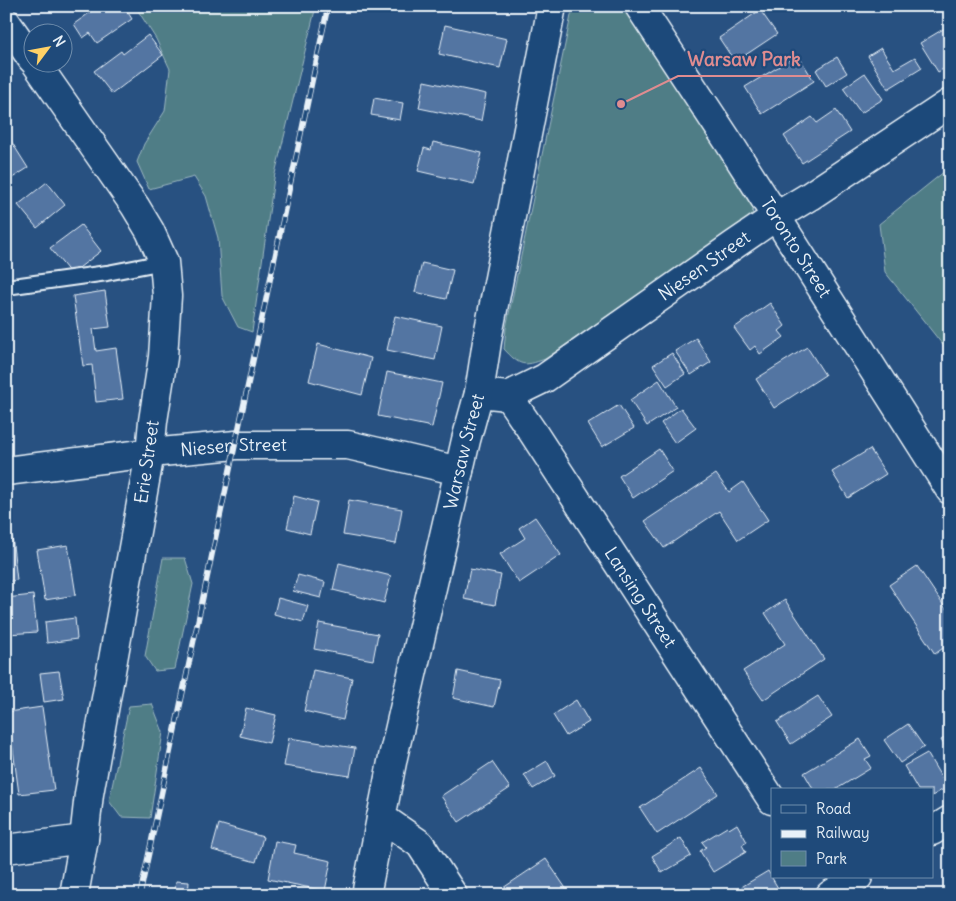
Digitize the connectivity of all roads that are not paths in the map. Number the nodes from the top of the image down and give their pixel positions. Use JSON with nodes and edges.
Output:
{"nodes":[{"id":1,"x":552,"y":6,"type":"edge"},
{"id":2,"x":639,"y":6,"type":"edge"},
{"id":3,"x":6,"y":22,"type":"edge"},
{"id":4,"x":22,"y":45,"type":"edge"},
{"id":5,"x":42,"y":72,"type":"edge"},
{"id":6,"x":950,"y":103,"type":"edge"},
{"id":7,"x":775,"y":217,"type":"junction"},
{"id":8,"x":164,"y":262,"type":"junction"},
{"id":9,"x":6,"y":287,"type":"edge"},
{"id":10,"x":479,"y":393,"type":"junction"},
{"id":11,"x":508,"y":396,"type":"junction"},
{"id":12,"x":150,"y":453,"type":"junction"},
{"id":13,"x":6,"y":471,"type":"edge"},
{"id":14,"x":459,"y":471,"type":"junction"},
{"id":15,"x":950,"y":490,"type":"edge"},
{"id":16,"x":771,"y":798,"type":"edge"},
{"id":17,"x":381,"y":818,"type":"junction"},
{"id":18,"x":950,"y":820,"type":"edge"},
{"id":19,"x":934,"y":830,"type":"edge"},
{"id":20,"x":84,"y":839,"type":"junction"},
{"id":21,"x":6,"y":849,"type":"edge"},
{"id":22,"x":855,"y":878,"type":"edge"},
{"id":23,"x":828,"y":888,"type":"edge"},
{"id":24,"x":74,"y":895,"type":"edge"},
{"id":25,"x":366,"y":895,"type":"edge"},
{"id":26,"x":453,"y":895,"type":"edge"}],
"edges":[{"from":1,"to":10,"type":"street","name":"Warsaw Street"},
{"from":2,"to":7,"type":"street","name":"Toronto Street"},
{"from":3,"to":4,"type":"street"},
{"from":5,"to":8,"type":"street","name":"Erie Street"},
{"from":6,"to":7,"type":"street","name":"Niesen Street"},
{"from":7,"to":11,"type":"street","name":"Niesen Street"},
{"from":7,"to":15,"type":"street","name":"Toronto Street"},
{"from":8,"to":9,"type":"lane"},
{"from":8,"to":12,"type":"street","name":"Erie Street"},
{"from":10,"to":11,"type":"street"},
{"from":10,"to":14,"type":"street","name":"Warsaw Street"},
{"from":11,"to":16,"type":"street","name":"Lansing Street"},
{"from":12,"to":13,"type":"street","name":"Niesen Street"},
{"from":12,"to":14,"type":"street","name":"Niesen Street"},
{"from":12,"to":20,"type":"street","name":"Erie Street"},
{"from":14,"to":17,"type":"street","name":"Warsaw Street"},
{"from":17,"to":25,"type":"street","name":"Warsaw Street"},
{"from":17,"to":26,"type":"street"},
{"from":18,"to":19,"type":"street"},
{"from":20,"to":21,"type":"street"},
{"from":20,"to":24,"type":"street","name":"Erie Street"},
{"from":22,"to":23,"type":"street"}]}
